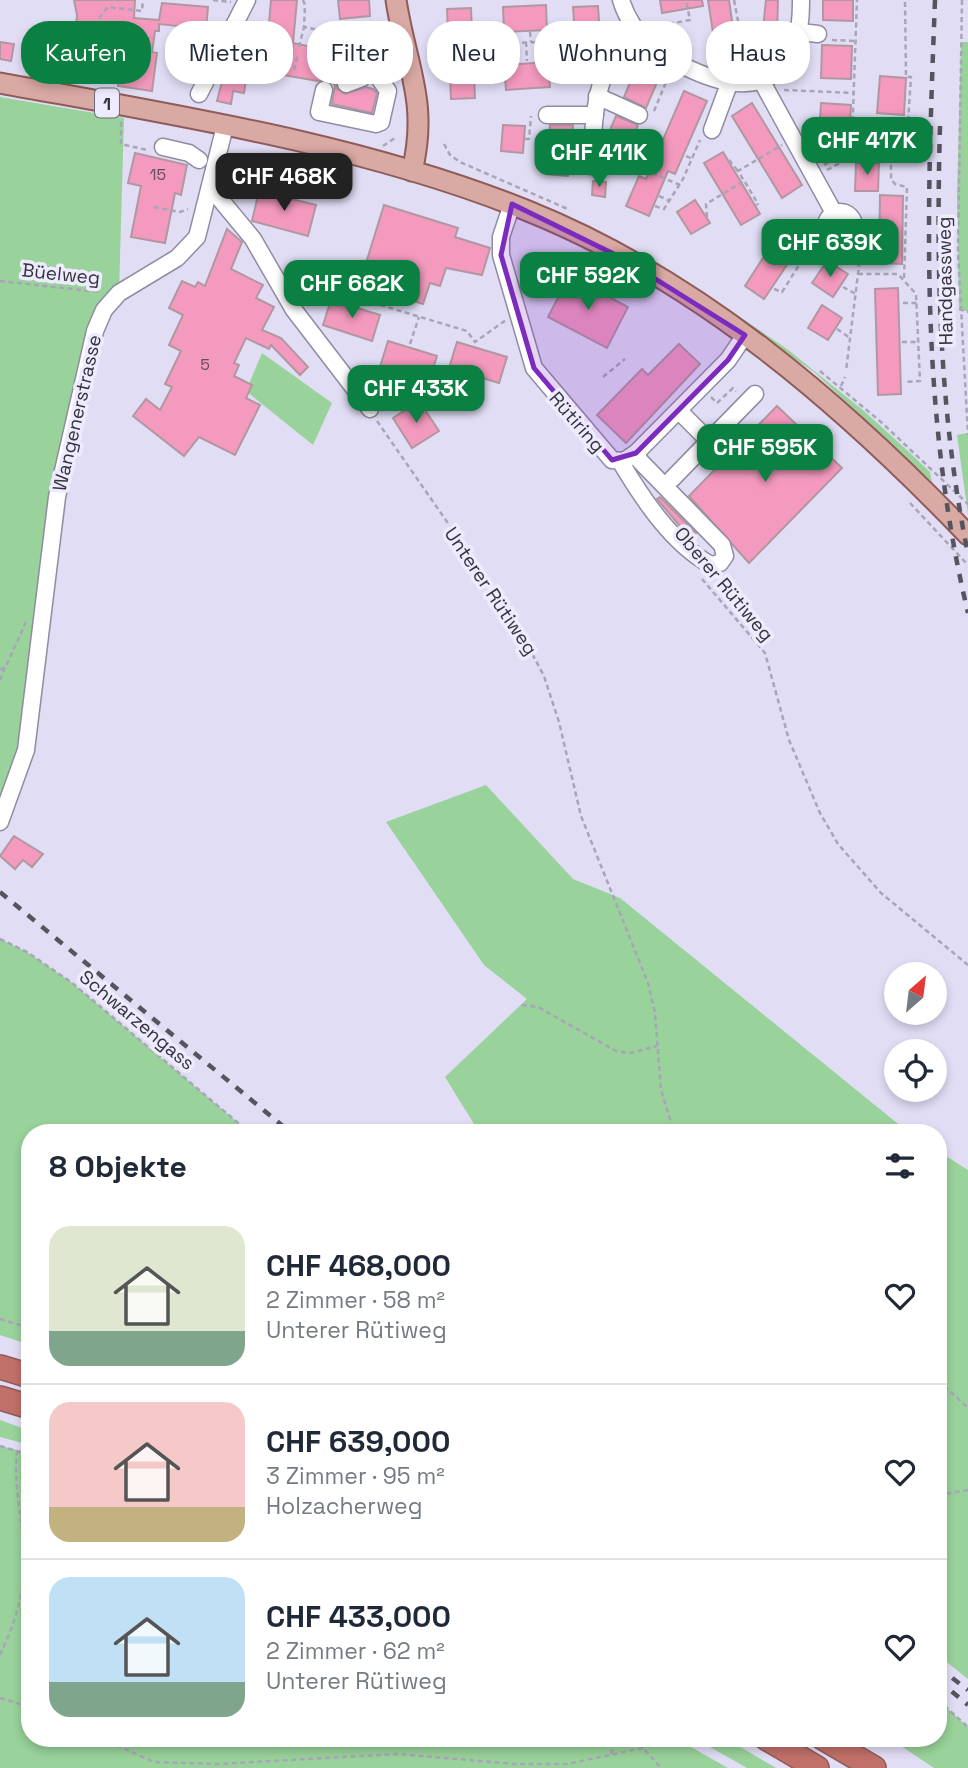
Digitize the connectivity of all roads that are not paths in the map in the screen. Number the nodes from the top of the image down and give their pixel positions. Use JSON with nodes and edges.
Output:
{"nodes":[{"id":1,"x":247,"y":0,"type":"edge"},
{"id":2,"x":396,"y":0,"type":"edge"},
{"id":3,"x":621,"y":0,"type":"edge"},
{"id":4,"x":801,"y":0,"type":"edge"},
{"id":5,"x":235,"y":21,"type":"edge"},
{"id":6,"x":400,"y":21,"type":"edge"},
{"id":7,"x":632,"y":21,"type":"edge"},
{"id":8,"x":800,"y":21,"type":"edge"},
{"id":9,"x":810,"y":33,"type":"edge"},
{"id":10,"x":818,"y":34,"type":"dead end"},
{"id":11,"x":413,"y":73,"type":"edge"},
{"id":12,"x":0,"y":83,"type":"edge"},
{"id":13,"x":204,"y":84,"type":"edge"},
{"id":14,"x":383,"y":84,"type":"edge"},
{"id":15,"x":597,"y":84,"type":"edge"},
{"id":16,"x":729,"y":84,"type":"edge"},
{"id":17,"x":760,"y":84,"type":"edge"},
{"id":18,"x":595,"y":88,"type":"junction"},
{"id":19,"x":324,"y":90,"type":"dead end"},
{"id":20,"x":199,"y":94,"type":"dead end"},
{"id":21,"x":547,"y":115,"type":"dead end"},
{"id":22,"x":595,"y":115,"type":"junction"},
{"id":23,"x":639,"y":115,"type":"dead end"},
{"id":24,"x":225,"y":126,"type":"junction"},
{"id":25,"x":707,"y":133,"type":"road end"},
{"id":26,"x":163,"y":147,"type":"dead end"},
{"id":27,"x":199,"y":160,"type":"dead end"},
{"id":28,"x":591,"y":166,"type":"road end"},
{"id":29,"x":412,"y":171,"type":"junction"},
{"id":30,"x":210,"y":187,"type":"junction"},
{"id":31,"x":512,"y":204,"type":"junction"},
{"id":32,"x":834,"y":213,"type":"junction"},
{"id":33,"x":745,"y":335,"type":"junction"},
{"id":34,"x":751,"y":398,"type":"road end"},
{"id":35,"x":370,"y":409,"type":"road end"},
{"id":36,"x":679,"y":411,"type":"junction"},
{"id":37,"x":709,"y":441,"type":"junction"},
{"id":38,"x":636,"y":453,"type":"junction"},
{"id":39,"x":620,"y":461,"type":"junction"},
{"id":40,"x":669,"y":483,"type":"junction"},
{"id":41,"x":648,"y":502,"type":"junction"},
{"id":42,"x":968,"y":535,"type":"edge"},
{"id":43,"x":0,"y":822,"type":"edge"},
{"id":44,"x":0,"y":1367,"type":"edge"},
{"id":45,"x":21,"y":1373,"type":"edge"},
{"id":46,"x":0,"y":1398,"type":"edge"},
{"id":47,"x":21,"y":1404,"type":"edge"},
{"id":48,"x":781,"y":1747,"type":"edge"},
{"id":49,"x":838,"y":1747,"type":"edge"},
{"id":50,"x":846,"y":1747,"type":"edge"},
{"id":51,"x":868,"y":1765,"type":"edge"},
{"id":52,"x":817,"y":1768,"type":"edge"}],
"edges":[{"from":1,"to":5,"type":"street"},
{"from":2,"to":6,"type":"main road"},
{"from":3,"to":7,"type":"street"},
{"from":4,"to":8,"type":"street"},
{"from":9,"to":10,"type":"street"},
{"from":11,"to":29,"type":"main road"},
{"from":12,"to":24,"type":"main road","number":"1"},
{"from":13,"to":20,"type":"street"},
{"from":14,"to":19,"type":"street"},
{"from":15,"to":18,"type":"street"},
{"from":16,"to":25,"type":"street"},
{"from":17,"to":32,"type":"street"},
{"from":18,"to":22,"type":"street"},
{"from":18,"to":23,"type":"street"},
{"from":21,"to":22,"type":"street"},
{"from":22,"to":28,"type":"street"},
{"from":24,"to":29,"type":"main road","number":"1"},
{"from":24,"to":30,"type":"street","name":"Wangenerstrasse"},
{"from":26,"to":27,"type":"street"},
{"from":29,"to":31,"type":"main road","number":"1"},
{"from":30,"to":35,"type":"street"},
{"from":30,"to":43,"type":"street","name":"Wangenerstrasse"},
{"from":31,"to":33,"type":"main road","number":"1"},
{"from":31,"to":39,"type":"street","name":"Rütiring"},
{"from":32,"to":32,"type":"street"},
{"from":33,"to":36,"type":"street","name":"Rütiring"},
{"from":33,"to":42,"type":"main road","number":"1"},
{"from":34,"to":37,"type":"street"},
{"from":36,"to":37,"type":"street"},
{"from":36,"to":38,"type":"street","name":"Rütiring"},
{"from":37,"to":40,"type":"street"},
{"from":38,"to":39,"type":"street","name":"Rütiring"},
{"from":38,"to":40,"type":"street"},
{"from":39,"to":41,"type":"street"},
{"from":40,"to":41,"type":"street"},
{"from":40,"to":41,"type":"street"},
{"from":44,"to":45,"type":"highway"},
{"from":46,"to":47,"type":"highway"},
{"from":48,"to":52,"type":"highway"},
{"from":49,"to":51,"type":"highway"},
{"from":50,"to":51,"type":"highway"}]}
